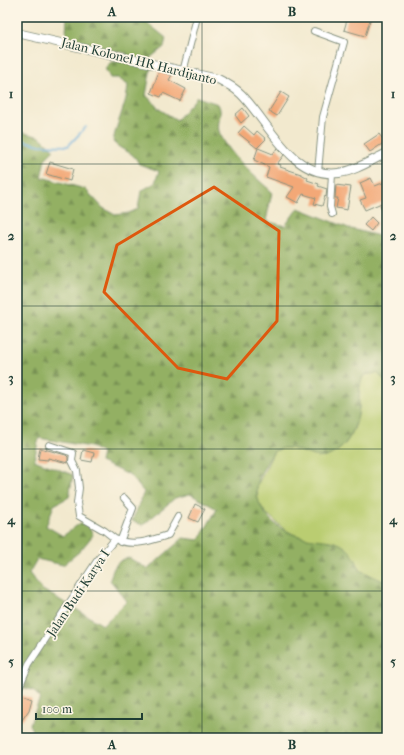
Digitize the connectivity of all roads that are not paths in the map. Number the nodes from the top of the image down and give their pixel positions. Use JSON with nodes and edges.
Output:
{"nodes":[{"id":1,"x":197,"y":17,"type":"edge"},
{"id":2,"x":314,"y":32,"type":"dead end"},
{"id":3,"x":17,"y":33,"type":"edge"},
{"id":4,"x":183,"y":72,"type":"junction"},
{"id":5,"x":387,"y":153,"type":"edge"},
{"id":6,"x":318,"y":172,"type":"junction"},
{"id":7,"x":332,"y":174,"type":"junction"},
{"id":8,"x":332,"y":214,"type":"dead end"},
{"id":9,"x":49,"y":445,"type":"dead end"},
{"id":10,"x":124,"y":498,"type":"dead end"},
{"id":11,"x":178,"y":517,"type":"dead end"},
{"id":12,"x":117,"y":541,"type":"junction"},
{"id":13,"x":17,"y":692,"type":"edge"}],
"edges":[{"from":1,"to":4,"type":"street"},
{"from":2,"to":6,"type":"street"},
{"from":3,"to":4,"type":"main road","name":"Jalan Kolonel HR Hardijanto"},
{"from":4,"to":6,"type":"main road","name":"Jalan Kolonel HR Hardijanto"},
{"from":5,"to":7,"type":"main road","name":"Jalan Kolonel HR Hardijanto"},
{"from":6,"to":7,"type":"main road","name":"Jalan Kolonel HR Hardijanto"},
{"from":7,"to":8,"type":"street"},
{"from":9,"to":12,"type":"street"},
{"from":10,"to":12,"type":"street"},
{"from":11,"to":12,"type":"street","name":"Jalan Budi Karya I"},
{"from":12,"to":13,"type":"street","name":"Jalan Budi Karya I"}]}
